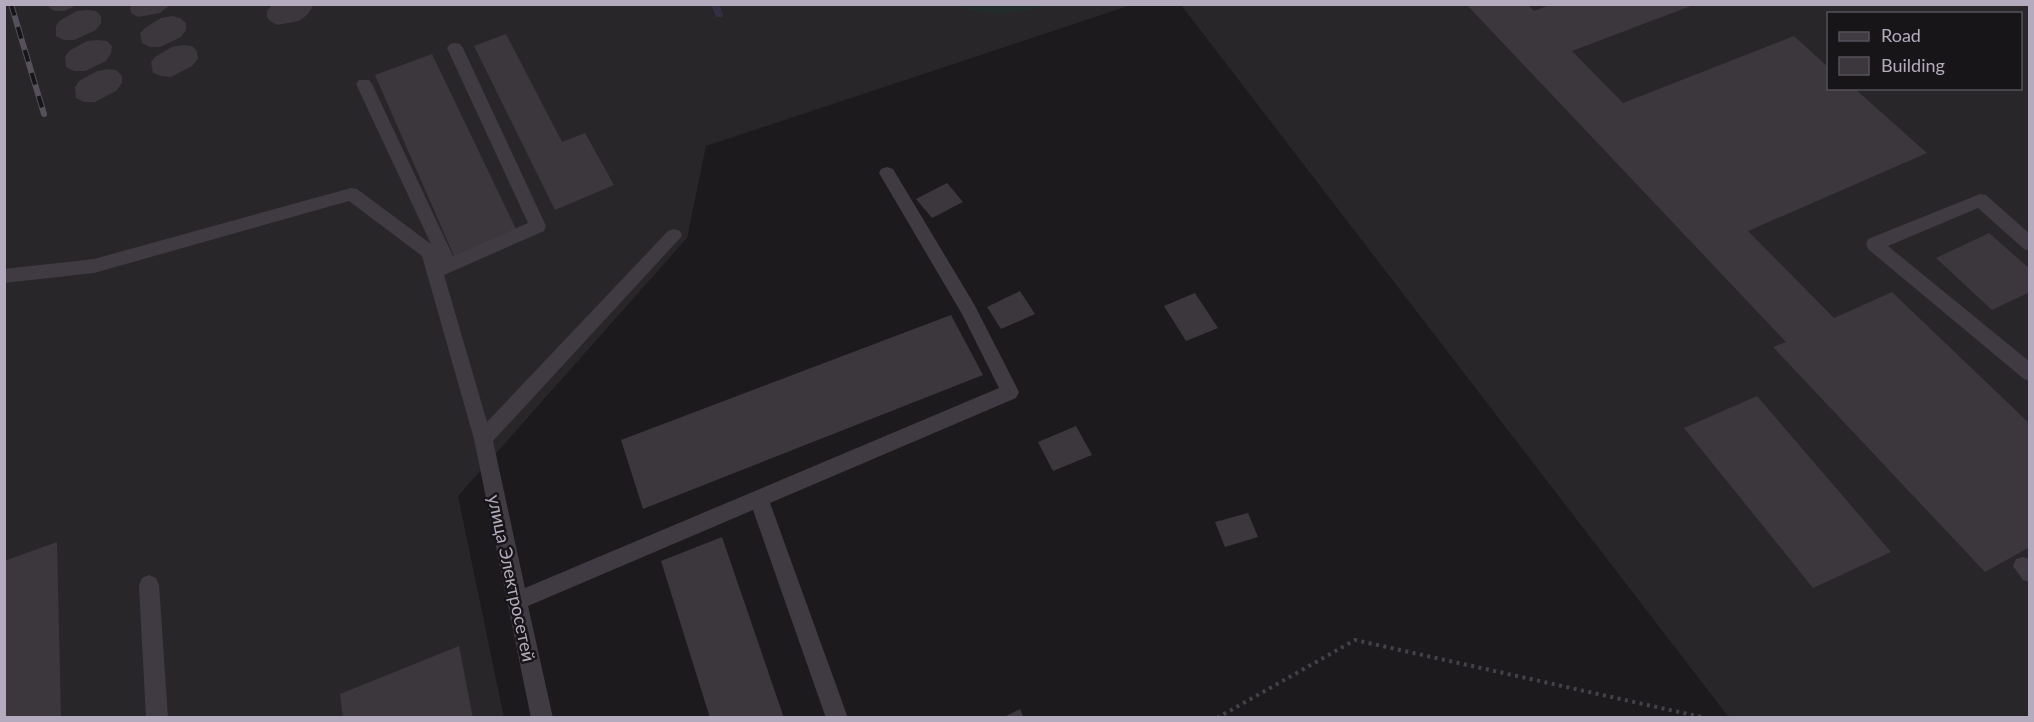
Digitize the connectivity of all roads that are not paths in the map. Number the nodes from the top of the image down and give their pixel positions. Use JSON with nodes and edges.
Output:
{"nodes":[{"id":1,"x":455,"y":48,"type":"dead end"},
{"id":2,"x":364,"y":84,"type":"dead end"},
{"id":3,"x":887,"y":174,"type":"dead end"},
{"id":4,"x":674,"y":236,"type":"dead end"},
{"id":5,"x":2030,"y":244,"type":"edge"},
{"id":6,"x":442,"y":268,"type":"junction"},
{"id":7,"x":4,"y":276,"type":"edge"},
{"id":8,"x":2030,"y":373,"type":"edge"},
{"id":9,"x":483,"y":439,"type":"junction"},
{"id":10,"x":759,"y":499,"type":"junction"},
{"id":11,"x":149,"y":585,"type":"dead end"},
{"id":12,"x":517,"y":601,"type":"junction"},
{"id":13,"x":158,"y":717,"type":"edge"},
{"id":14,"x":542,"y":717,"type":"edge"},
{"id":15,"x":837,"y":717,"type":"edge"}],
"edges":[{"from":1,"to":6,"type":"lane"},
{"from":2,"to":6,"type":"lane"},
{"from":3,"to":10,"type":"lane"},
{"from":4,"to":9,"type":"lane"},
{"from":5,"to":8,"type":"lane"},
{"from":6,"to":7,"type":"lane"},
{"from":6,"to":9,"type":"lane","name":"улица Электросетей"},
{"from":9,"to":12,"type":"lane","name":"улица Электросетей"},
{"from":10,"to":12,"type":"lane"},
{"from":10,"to":15,"type":"lane"},
{"from":11,"to":13,"type":"lane"},
{"from":12,"to":14,"type":"lane","name":"улица Электросетей"}]}
